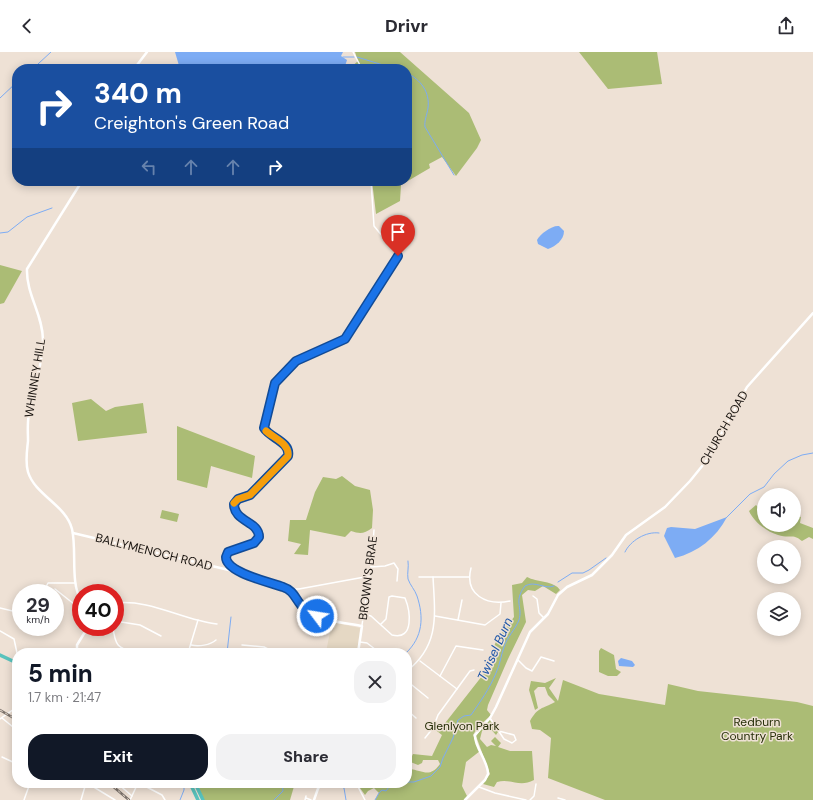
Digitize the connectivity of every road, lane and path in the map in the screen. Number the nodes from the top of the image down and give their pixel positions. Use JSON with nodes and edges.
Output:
{"nodes":[{"id":1,"x":147,"y":52,"type":"edge"},
{"id":2,"x":353,"y":52,"type":"edge"},
{"id":3,"x":138,"y":64,"type":"edge"},
{"id":4,"x":359,"y":64,"type":"edge"},
{"id":5,"x":79,"y":186,"type":"edge"},
{"id":6,"x":371,"y":186,"type":"edge"},
{"id":7,"x":813,"y":313,"type":"edge"},
{"id":8,"x":374,"y":530,"type":"dead end"},
{"id":9,"x":73,"y":533,"type":"junction"},
{"id":10,"x":371,"y":567,"type":"junction"},
{"id":11,"x":471,"y":568,"type":"dead end"},
{"id":12,"x":235,"y":570,"type":"junction"},
{"id":13,"x":370,"y":576,"type":"junction"},
{"id":14,"x":420,"y":577,"type":"dead end"},
{"id":15,"x":433,"y":577,"type":"junction"},
{"id":16,"x":469,"y":577,"type":"junction"},
{"id":17,"x":397,"y":581,"type":"dead end"},
{"id":18,"x":76,"y":583,"type":"joint"},
{"id":19,"x":48,"y":584,"type":"edge"},
{"id":20,"x":289,"y":589,"type":"junction"},
{"id":21,"x":64,"y":596,"type":"edge"},
{"id":22,"x":533,"y":596,"type":"dead end"},
{"id":23,"x":462,"y":600,"type":"dead end"},
{"id":24,"x":510,"y":601,"type":"dead end"},
{"id":25,"x":72,"y":602,"type":"edge"},
{"id":26,"x":124,"y":603,"type":"edge"},
{"id":27,"x":501,"y":603,"type":"junction"},
{"id":28,"x":0,"y":608,"type":"edge"},
{"id":29,"x":12,"y":611,"type":"edge"},
{"id":30,"x":364,"y":614,"type":"junction"},
{"id":31,"x":435,"y":616,"type":"junction"},
{"id":32,"x":544,"y":618,"type":"junction"},
{"id":33,"x":198,"y":620,"type":"junction"},
{"id":34,"x":458,"y":620,"type":"junction"},
{"id":35,"x":124,"y":622,"type":"edge"},
{"id":36,"x":217,"y":624,"type":"dead end"},
{"id":37,"x":381,"y":624,"type":"junction"},
{"id":38,"x":362,"y":626,"type":"junction"},
{"id":39,"x":0,"y":631,"type":"edge"},
{"id":40,"x":82,"y":636,"type":"edge"},
{"id":41,"x":114,"y":636,"type":"edge"},
{"id":42,"x":161,"y":636,"type":"dead end"},
{"id":43,"x":216,"y":640,"type":"dead end"},
{"id":44,"x":360,"y":642,"type":"junction"},
{"id":45,"x":191,"y":644,"type":"junction"},
{"id":46,"x":242,"y":645,"type":"dead end"},
{"id":47,"x":16,"y":648,"type":"edge"},
{"id":48,"x":77,"y":648,"type":"edge"},
{"id":49,"x":123,"y":648,"type":"edge"},
{"id":50,"x":190,"y":648,"type":"edge"},
{"id":51,"x":266,"y":648,"type":"edge"},
{"id":52,"x":359,"y":648,"type":"edge"},
{"id":53,"x":373,"y":648,"type":"edge"},
{"id":54,"x":483,"y":650,"type":"dead end"},
{"id":55,"x":0,"y":655,"type":"edge"},
{"id":56,"x":518,"y":660,"type":"junction"},
{"id":57,"x":12,"y":661,"type":"edge"},
{"id":58,"x":420,"y":661,"type":"junction"},
{"id":59,"x":554,"y":661,"type":"dead end"},
{"id":60,"x":412,"y":667,"type":"edge"},
{"id":61,"x":474,"y":670,"type":"dead end"},
{"id":62,"x":440,"y":676,"type":"junction"},
{"id":63,"x":412,"y":686,"type":"edge"},
{"id":64,"x":457,"y":689,"type":"junction"},
{"id":65,"x":428,"y":698,"type":"dead end"},
{"id":66,"x":12,"y":711,"type":"edge"},
{"id":67,"x":412,"y":714,"type":"edge"},
{"id":68,"x":416,"y":718,"type":"dead end"},
{"id":69,"x":490,"y":718,"type":"junction"},
{"id":70,"x":1,"y":719,"type":"edge"},
{"id":71,"x":12,"y":726,"type":"edge"},
{"id":72,"x":499,"y":731,"type":"junction"},
{"id":73,"x":425,"y":738,"type":"dead end"},
{"id":74,"x":2,"y":757,"type":"dead end"},
{"id":75,"x":12,"y":762,"type":"edge"},
{"id":76,"x":536,"y":784,"type":"dead end"},
{"id":77,"x":479,"y":787,"type":"junction"},
{"id":78,"x":28,"y":788,"type":"edge"},
{"id":79,"x":85,"y":788,"type":"edge"},
{"id":80,"x":95,"y":788,"type":"edge"},
{"id":81,"x":122,"y":788,"type":"edge"},
{"id":82,"x":136,"y":788,"type":"edge"},
{"id":83,"x":148,"y":788,"type":"edge"},
{"id":84,"x":192,"y":788,"type":"edge"},
{"id":85,"x":197,"y":788,"type":"edge"},
{"id":86,"x":319,"y":788,"type":"edge"},
{"id":87,"x":359,"y":788,"type":"edge"},
{"id":88,"x":131,"y":798,"type":"edge"},
{"id":89,"x":306,"y":798,"type":"edge"},
{"id":90,"x":558,"y":798,"type":"dead end"},
{"id":91,"x":24,"y":800,"type":"edge"},
{"id":92,"x":81,"y":800,"type":"edge"},
{"id":93,"x":115,"y":800,"type":"edge"},
{"id":94,"x":165,"y":800,"type":"edge"},
{"id":95,"x":198,"y":800,"type":"edge"},
{"id":96,"x":203,"y":800,"type":"edge"},
{"id":97,"x":311,"y":800,"type":"edge"},
{"id":98,"x":314,"y":800,"type":"edge"},
{"id":99,"x":365,"y":800,"type":"edge"},
{"id":100,"x":465,"y":800,"type":"edge"},
{"id":101,"x":526,"y":800,"type":"edge"},
{"id":102,"x":530,"y":800,"type":"edge"},
{"id":103,"x":566,"y":800,"type":"edge"}],
"edges":[{"from":1,"to":3,"type":"street"},
{"from":2,"to":4,"type":"street"},
{"from":5,"to":9,"type":"street","name":"WHINNEY HILL"},
{"from":6,"to":12,"type":"street"},
{"from":7,"to":32,"type":"street","name":"CHURCH ROAD"},
{"from":8,"to":10,"type":"street","name":"BROWN'S BRAE"},
{"from":9,"to":12,"type":"street","name":"BALLYMENOCH ROAD"},
{"from":9,"to":18,"type":"street","name":"WHINNEY HILL"},
{"from":10,"to":13,"type":"street","name":"BROWN'S BRAE"},
{"from":10,"to":17,"type":"street"},
{"from":11,"to":16,"type":"street"},
{"from":12,"to":20,"type":"street","name":"BALLYMENOCH ROAD"},
{"from":13,"to":20,"type":"street"},
{"from":13,"to":30,"type":"street","name":"BROWN'S BRAE"},
{"from":14,"to":15,"type":"street"},
{"from":15,"to":16,"type":"street"},
{"from":15,"to":31,"type":"street"},
{"from":16,"to":27,"type":"street"},
{"from":18,"to":19,"type":"street"},
{"from":20,"to":38,"type":"street"},
{"from":21,"to":25,"type":"street"},
{"from":22,"to":32,"type":"street"},
{"from":23,"to":34,"type":"street"},
{"from":24,"to":27,"type":"street"},
{"from":26,"to":33,"type":"street"},
{"from":27,"to":34,"type":"street"},
{"from":28,"to":29,"type":"street"},
{"from":30,"to":37,"type":"street"},
{"from":30,"to":38,"type":"street","name":"BROWN'S BRAE"},
{"from":31,"to":34,"type":"street"},
{"from":31,"to":58,"type":"street"},
{"from":32,"to":56,"type":"street","name":"CHURCH ROAD"},
{"from":33,"to":36,"type":"street"},
{"from":33,"to":45,"type":"street"},
{"from":35,"to":42,"type":"street"},
{"from":37,"to":37,"type":"street"},
{"from":38,"to":44,"type":"street"},
{"from":39,"to":47,"type":"street"},
{"from":40,"to":48,"type":"street"},
{"from":41,"to":49,"type":"street"},
{"from":43,"to":45,"type":"street"},
{"from":44,"to":52,"type":"street"},
{"from":44,"to":53,"type":"street"},
{"from":45,"to":50,"type":"street"},
{"from":46,"to":51,"type":"street"},
{"from":54,"to":62,"type":"street"},
{"from":55,"to":57,"type":"highway"},
{"from":56,"to":59,"type":"street"},
{"from":56,"to":69,"type":"street","name":"CHURCH ROAD"},
{"from":58,"to":60,"type":"street"},
{"from":58,"to":62,"type":"street"},
{"from":61,"to":64,"type":"street"},
{"from":62,"to":64,"type":"street"},
{"from":63,"to":65,"type":"street"},
{"from":64,"to":73,"type":"street"},
{"from":66,"to":70,"type":"street"},
{"from":67,"to":68,"type":"street"},
{"from":69,"to":72,"type":"street"},
{"from":69,"to":77,"type":"street","name":"CHURCH ROAD"},
{"from":70,"to":71,"type":"street"},
{"from":72,"to":72,"type":"street"},
{"from":74,"to":75,"type":"street"},
{"from":76,"to":102,"type":"street"},
{"from":77,"to":100,"type":"street","name":"CHURCH ROAD"},
{"from":77,"to":101,"type":"street"},
{"from":78,"to":91,"type":"street"},
{"from":79,"to":92,"type":"street"},
{"from":80,"to":93,"type":"street"},
{"from":81,"to":88,"type":"street"},
{"from":82,"to":88,"type":"street"},
{"from":83,"to":94,"type":"street"},
{"from":84,"to":95,"type":"highway"},
{"from":85,"to":96,"type":"highway"},
{"from":86,"to":98,"type":"street"},
{"from":87,"to":99,"type":"street"},
{"from":89,"to":97,"type":"street"},
{"from":90,"to":103,"type":"street"}]}
